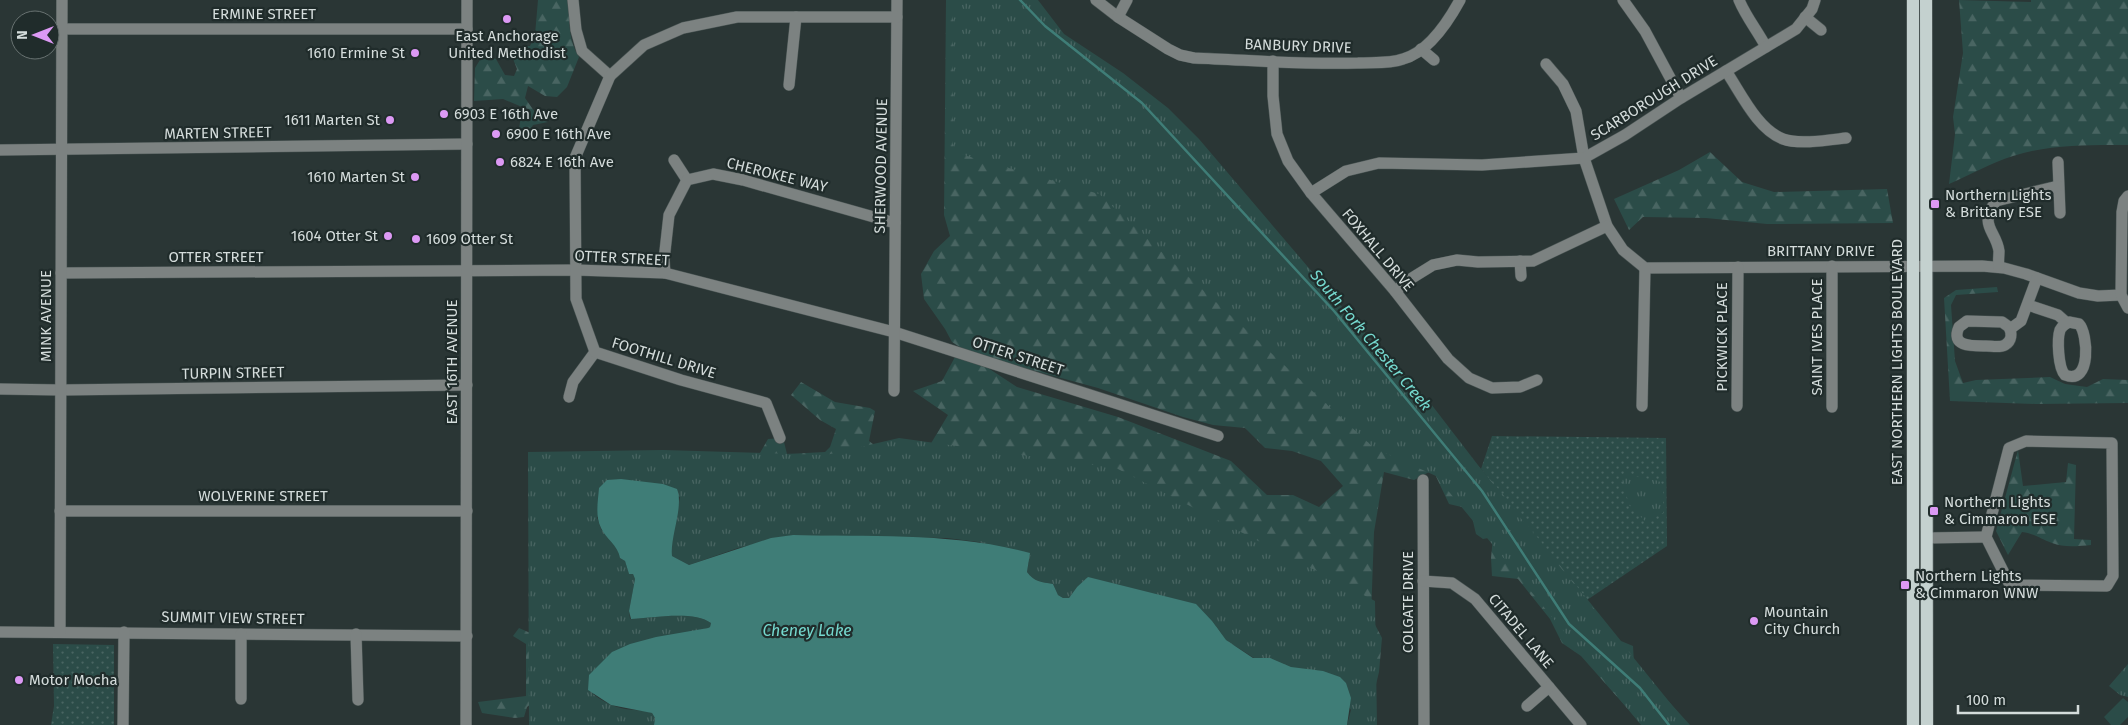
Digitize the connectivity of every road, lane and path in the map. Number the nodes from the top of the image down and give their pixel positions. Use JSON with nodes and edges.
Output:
{"nodes":[{"id":1,"x":62,"y":0,"type":"edge"},
{"id":2,"x":467,"y":0,"type":"edge"},
{"id":3,"x":574,"y":0,"type":"edge"},
{"id":4,"x":897,"y":0,"type":"edge"},
{"id":5,"x":1096,"y":0,"type":"edge"},
{"id":6,"x":1127,"y":0,"type":"edge"},
{"id":7,"x":1460,"y":0,"type":"edge"},
{"id":8,"x":1623,"y":0,"type":"edge"},
{"id":9,"x":1739,"y":0,"type":"edge"},
{"id":10,"x":1815,"y":0,"type":"edge"},
{"id":11,"x":1913,"y":0,"type":"edge"},
{"id":12,"x":1926,"y":0,"type":"edge"},
{"id":13,"x":796,"y":17,"type":"junction"},
{"id":14,"x":897,"y":17,"type":"junction"},
{"id":15,"x":1118,"y":17,"type":"junction"},
{"id":16,"x":1805,"y":18,"type":"junction"},
{"id":17,"x":62,"y":29,"type":"junction"},
{"id":18,"x":467,"y":29,"type":"junction"},
{"id":19,"x":1821,"y":30,"type":"dead end"},
{"id":20,"x":1766,"y":47,"type":"junction"},
{"id":21,"x":1421,"y":49,"type":"junction"},
{"id":22,"x":1434,"y":60,"type":"dead end"},
{"id":23,"x":1273,"y":61,"type":"junction"},
{"id":24,"x":1546,"y":64,"type":"dead end"},
{"id":25,"x":1726,"y":71,"type":"junction"},
{"id":26,"x":610,"y":76,"type":"junction"},
{"id":27,"x":788,"y":85,"type":"dead end"},
{"id":28,"x":1681,"y":98,"type":"junction"},
{"id":29,"x":1846,"y":138,"type":"dead end"},
{"id":30,"x":467,"y":144,"type":"junction"},
{"id":31,"x":0,"y":150,"type":"edge"},
{"id":32,"x":61,"y":150,"type":"junction"},
{"id":33,"x":1584,"y":158,"type":"junction"},
{"id":34,"x":674,"y":160,"type":"dead end"},
{"id":35,"x":2058,"y":162,"type":"dead end"},
{"id":36,"x":687,"y":180,"type":"junction"},
{"id":37,"x":2058,"y":186,"type":"junction"},
{"id":38,"x":1310,"y":193,"type":"junction"},
{"id":39,"x":2128,"y":196,"type":"edge"},
{"id":40,"x":2060,"y":213,"type":"dead end"},
{"id":41,"x":895,"y":223,"type":"junction"},
{"id":42,"x":1607,"y":226,"type":"junction"},
{"id":43,"x":1520,"y":261,"type":"junction"},
{"id":44,"x":1832,"y":266,"type":"junction"},
{"id":45,"x":1920,"y":266,"type":"junction"},
{"id":46,"x":1738,"y":267,"type":"junction"},
{"id":47,"x":1999,"y":267,"type":"junction"},
{"id":48,"x":1645,"y":268,"type":"junction"},
{"id":49,"x":576,"y":270,"type":"junction"},
{"id":50,"x":61,"y":272,"type":"junction"},
{"id":51,"x":467,"y":272,"type":"junction"},
{"id":52,"x":665,"y":273,"type":"junction"},
{"id":53,"x":1521,"y":276,"type":"dead end"},
{"id":54,"x":2037,"y":278,"type":"junction"},
{"id":55,"x":1395,"y":291,"type":"junction"},
{"id":56,"x":2121,"y":295,"type":"junction"},
{"id":57,"x":2028,"y":304,"type":"junction"},
{"id":58,"x":2128,"y":308,"type":"edge"},
{"id":59,"x":2067,"y":323,"type":"dead end"},
{"id":60,"x":2010,"y":329,"type":"dead end"},
{"id":61,"x":894,"y":332,"type":"junction"},
{"id":62,"x":595,"y":352,"type":"junction"},
{"id":63,"x":1537,"y":380,"type":"dead end"},
{"id":64,"x":467,"y":385,"type":"junction"},
{"id":65,"x":0,"y":389,"type":"edge"},
{"id":66,"x":61,"y":390,"type":"junction"},
{"id":67,"x":894,"y":392,"type":"dead end"},
{"id":68,"x":570,"y":397,"type":"dead end"},
{"id":69,"x":1642,"y":406,"type":"dead end"},
{"id":70,"x":1737,"y":406,"type":"dead end"},
{"id":71,"x":1832,"y":407,"type":"dead end"},
{"id":72,"x":1218,"y":436,"type":"dead end"},
{"id":73,"x":780,"y":438,"type":"dead end"},
{"id":74,"x":1423,"y":480,"type":"dead end"},
{"id":75,"x":60,"y":511,"type":"junction"},
{"id":76,"x":467,"y":511,"type":"junction"},
{"id":77,"x":1927,"y":538,"type":"junction"},
{"id":78,"x":1986,"y":538,"type":"junction"},
{"id":79,"x":1423,"y":581,"type":"junction"},
{"id":80,"x":0,"y":632,"type":"edge"},
{"id":81,"x":60,"y":632,"type":"junction"},
{"id":82,"x":124,"y":632,"type":"junction"},
{"id":83,"x":241,"y":634,"type":"junction"},
{"id":84,"x":356,"y":634,"type":"junction"},
{"id":85,"x":466,"y":636,"type":"junction"},
{"id":86,"x":1549,"y":687,"type":"junction"},
{"id":87,"x":241,"y":699,"type":"dead end"},
{"id":88,"x":358,"y":700,"type":"dead end"},
{"id":89,"x":1528,"y":706,"type":"dead end"},
{"id":90,"x":122,"y":725,"type":"edge"},
{"id":91,"x":466,"y":725,"type":"edge"},
{"id":92,"x":1424,"y":725,"type":"edge"},
{"id":93,"x":1581,"y":725,"type":"edge"},
{"id":94,"x":1912,"y":725,"type":"edge"},
{"id":95,"x":1927,"y":725,"type":"edge"}],
"edges":[{"from":1,"to":17,"type":"street","name":"MINK AVENUE"},
{"from":2,"to":18,"type":"street","name":"EAST 16TH AVENUE"},
{"from":3,"to":26,"type":"street"},
{"from":4,"to":14,"type":"street","name":"SHERWOOD AVENUE"},
{"from":5,"to":15,"type":"street","name":"BANBURY DRIVE"},
{"from":6,"to":15,"type":"street"},
{"from":7,"to":21,"type":"street","name":"BANBURY DRIVE"},
{"from":8,"to":28,"type":"street"},
{"from":9,"to":20,"type":"street"},
{"from":10,"to":16,"type":"street","name":"SCARBOROUGH DRIVE"},
{"from":11,"to":45,"type":"main road","name":"EAST NORTHERN LIGHTS BOULEVARD"},
{"from":12,"to":45,"type":"main road","name":"EAST NORTHERN LIGHTS BOULEVARD"},
{"from":13,"to":14,"type":"street","name":"FOOTHILL DRIVE"},
{"from":13,"to":26,"type":"street","name":"FOOTHILL DRIVE"},
{"from":13,"to":27,"type":"street"},
{"from":14,"to":41,"type":"street","name":"SHERWOOD AVENUE"},
{"from":15,"to":23,"type":"street","name":"BANBURY DRIVE"},
{"from":16,"to":19,"type":"street"},
{"from":16,"to":20,"type":"street","name":"SCARBOROUGH DRIVE"},
{"from":17,"to":18,"type":"street","name":"ERMINE STREET"},
{"from":17,"to":32,"type":"street","name":"MINK AVENUE"},
{"from":18,"to":30,"type":"street","name":"EAST 16TH AVENUE"},
{"from":20,"to":25,"type":"street","name":"SCARBOROUGH DRIVE"},
{"from":21,"to":22,"type":"street"},
{"from":21,"to":23,"type":"street","name":"BANBURY DRIVE"},
{"from":23,"to":38,"type":"street","name":"FOXHALL DRIVE"},
{"from":24,"to":33,"type":"street"},
{"from":25,"to":28,"type":"street","name":"SCARBOROUGH DRIVE"},
{"from":25,"to":29,"type":"street"},
{"from":26,"to":49,"type":"street","name":"FOOTHILL DRIVE"},
{"from":28,"to":33,"type":"street","name":"SCARBOROUGH DRIVE"},
{"from":30,"to":32,"type":"street","name":"MARTEN STREET"},
{"from":30,"to":51,"type":"street","name":"EAST 16TH AVENUE"},
{"from":31,"to":32,"type":"street","name":"MARTEN STREET"},
{"from":32,"to":50,"type":"street","name":"MINK AVENUE"},
{"from":33,"to":38,"type":"street","name":"SCARBOROUGH DRIVE"},
{"from":33,"to":42,"type":"street"},
{"from":34,"to":36,"type":"street"},
{"from":35,"to":37,"type":"street"},
{"from":36,"to":41,"type":"street","name":"CHEROKEE WAY"},
{"from":36,"to":52,"type":"street"},
{"from":37,"to":40,"type":"street"},
{"from":37,"to":47,"type":"street"},
{"from":38,"to":55,"type":"street","name":"FOXHALL DRIVE"},
{"from":39,"to":56,"type":"street"},
{"from":41,"to":61,"type":"street","name":"SHERWOOD AVENUE"},
{"from":42,"to":43,"type":"street"},
{"from":42,"to":48,"type":"street"},
{"from":43,"to":53,"type":"street"},
{"from":43,"to":55,"type":"street"},
{"from":44,"to":45,"type":"street","name":"BRITTANY DRIVE"},
{"from":44,"to":46,"type":"street","name":"BRITTANY DRIVE"},
{"from":44,"to":71,"type":"street","name":"SAINT IVES PLACE"},
{"from":45,"to":47,"type":"street","name":"BRITTANY DRIVE"},
{"from":45,"to":77,"type":"main road","name":"EAST NORTHERN LIGHTS BOULEVARD"},
{"from":45,"to":94,"type":"main road","name":"EAST NORTHERN LIGHTS BOULEVARD"},
{"from":46,"to":48,"type":"street","name":"BRITTANY DRIVE"},
{"from":46,"to":70,"type":"street","name":"PICKWICK PLACE"},
{"from":47,"to":54,"type":"street","name":"BRITTANY DRIVE"},
{"from":48,"to":69,"type":"street"},
{"from":49,"to":51,"type":"street","name":"OTTER STREET"},
{"from":49,"to":52,"type":"street","name":"OTTER STREET"},
{"from":49,"to":62,"type":"street","name":"FOOTHILL DRIVE"},
{"from":50,"to":51,"type":"street","name":"OTTER STREET"},
{"from":50,"to":66,"type":"street","name":"MINK AVENUE"},
{"from":51,"to":64,"type":"street","name":"EAST 16TH AVENUE"},
{"from":52,"to":61,"type":"street","name":"OTTER STREET"},
{"from":54,"to":56,"type":"street","name":"BRITTANY DRIVE"},
{"from":54,"to":57,"type":"street"},
{"from":55,"to":63,"type":"street","name":"FOXHALL DRIVE"},
{"from":56,"to":58,"type":"street"},
{"from":57,"to":59,"type":"street"},
{"from":57,"to":60,"type":"street"},
{"from":61,"to":67,"type":"street","name":"SHERWOOD AVENUE"},
{"from":61,"to":72,"type":"street","name":"OTTER STREET"},
{"from":62,"to":68,"type":"street"},
{"from":62,"to":73,"type":"street","name":"FOOTHILL DRIVE"},
{"from":64,"to":66,"type":"street","name":"TURPIN STREET"},
{"from":64,"to":76,"type":"street","name":"EAST 16TH AVENUE"},
{"from":65,"to":66,"type":"street","name":"TURPIN STREET"},
{"from":66,"to":75,"type":"street","name":"MINK AVENUE"},
{"from":74,"to":79,"type":"street","name":"COLGATE DRIVE"},
{"from":75,"to":76,"type":"street","name":"WOLVERINE STREET"},
{"from":75,"to":81,"type":"street","name":"MINK AVENUE"},
{"from":76,"to":85,"type":"street","name":"EAST 16TH AVENUE"},
{"from":77,"to":78,"type":"street"},
{"from":77,"to":95,"type":"main road","name":"EAST NORTHERN LIGHTS BOULEVARD"},
{"from":78,"to":78,"type":"street"},
{"from":79,"to":86,"type":"street","name":"CITADEL LANE"},
{"from":79,"to":92,"type":"street","name":"COLGATE DRIVE"},
{"from":80,"to":81,"type":"street","name":"SUMMIT VIEW STREET"},
{"from":81,"to":82,"type":"street","name":"SUMMIT VIEW STREET"},
{"from":82,"to":83,"type":"street","name":"SUMMIT VIEW STREET"},
{"from":82,"to":90,"type":"street"},
{"from":83,"to":84,"type":"street","name":"SUMMIT VIEW STREET"},
{"from":83,"to":87,"type":"street"},
{"from":84,"to":85,"type":"street","name":"SUMMIT VIEW STREET"},
{"from":84,"to":88,"type":"street"},
{"from":85,"to":91,"type":"street","name":"EAST 16TH AVENUE"},
{"from":86,"to":89,"type":"street"},
{"from":86,"to":93,"type":"street","name":"CITADEL LANE"}]}
